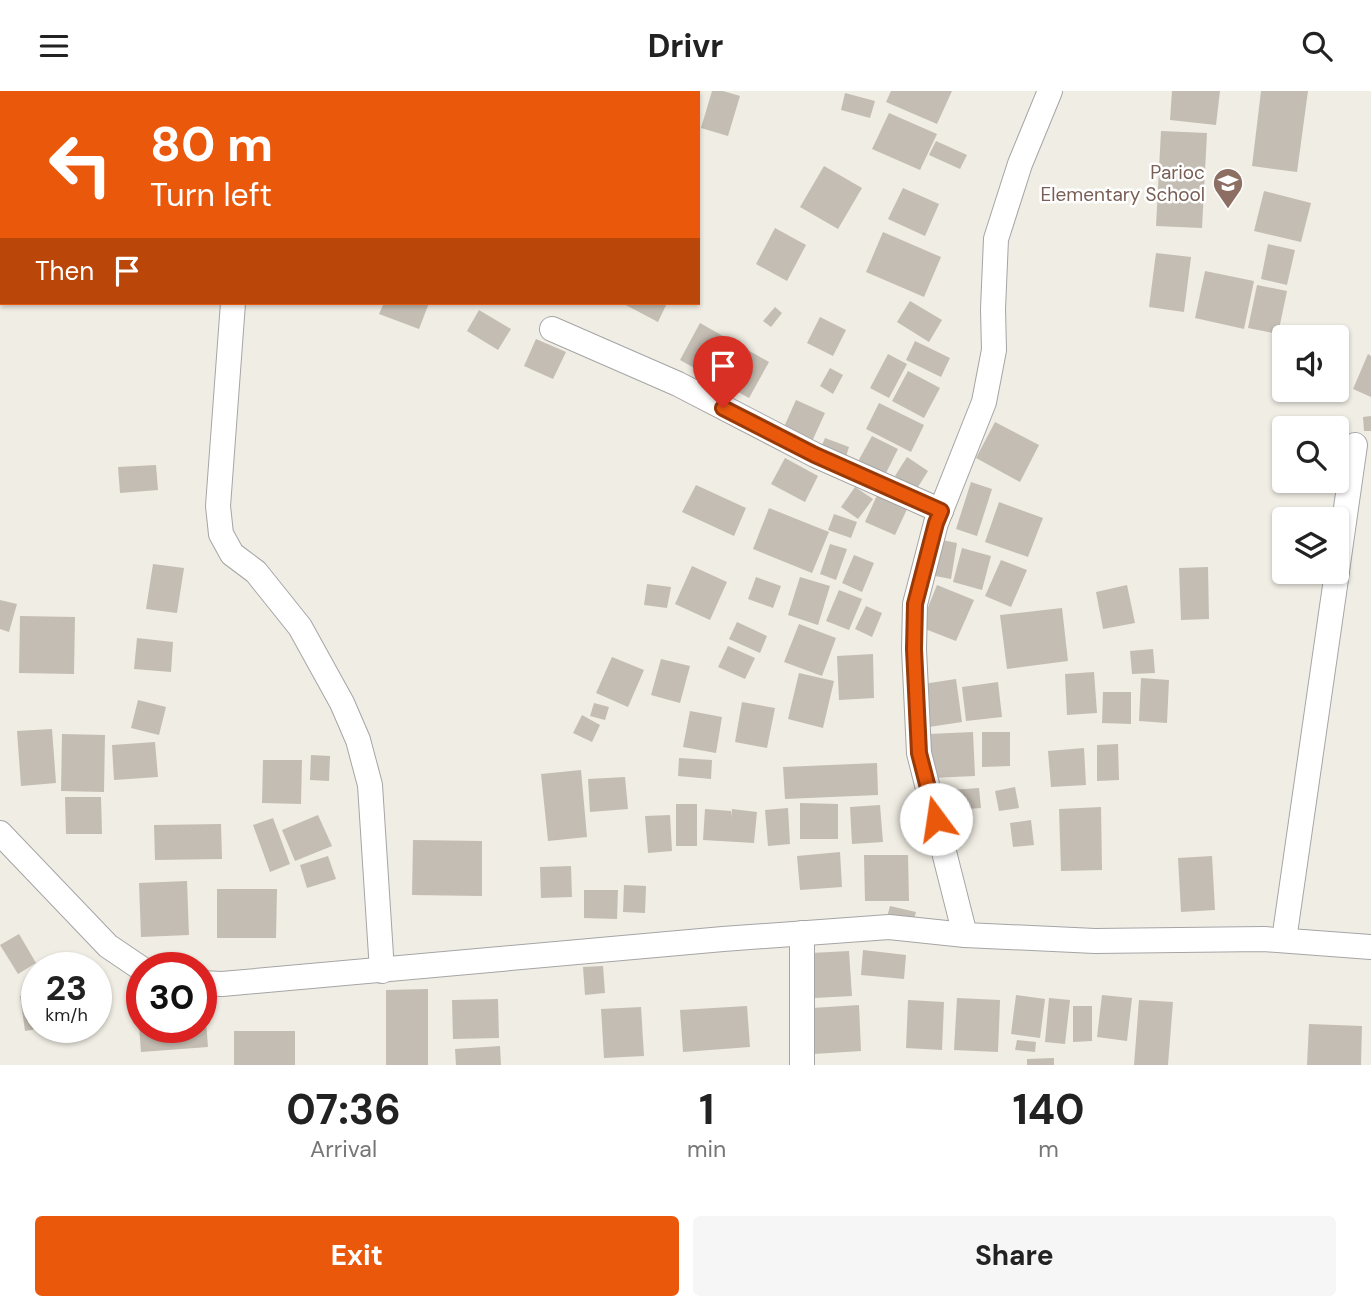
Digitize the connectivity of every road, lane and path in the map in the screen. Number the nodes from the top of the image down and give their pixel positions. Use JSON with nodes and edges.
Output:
{"nodes":[{"id":1,"x":1050,"y":91,"type":"edge"},
{"id":2,"x":233,"y":305,"type":"edge"},
{"id":3,"x":552,"y":329,"type":"dead end"},
{"id":4,"x":1355,"y":445,"type":"dead end"},
{"id":5,"x":1346,"y":507,"type":"edge"},
{"id":6,"x":941,"y":511,"type":"junction"},
{"id":7,"x":1335,"y":584,"type":"edge"},
{"id":8,"x":0,"y":833,"type":"edge"},
{"id":9,"x":802,"y":933,"type":"junction"},
{"id":10,"x":965,"y":935,"type":"junction"},
{"id":11,"x":1284,"y":940,"type":"junction"},
{"id":12,"x":1371,"y":947,"type":"edge"},
{"id":13,"x":126,"y":958,"type":"edge"},
{"id":14,"x":382,"y":971,"type":"junction"},
{"id":15,"x":217,"y":984,"type":"edge"},
{"id":16,"x":802,"y":1065,"type":"edge"}],
"edges":[{"from":1,"to":6,"type":"street"},
{"from":2,"to":14,"type":"street"},
{"from":3,"to":6,"type":"street"},
{"from":4,"to":5,"type":"street"},
{"from":6,"to":10,"type":"street"},
{"from":7,"to":11,"type":"street"},
{"from":8,"to":13,"type":"street"},
{"from":9,"to":10,"type":"street"},
{"from":9,"to":14,"type":"street"},
{"from":9,"to":16,"type":"street"},
{"from":10,"to":11,"type":"street"},
{"from":11,"to":12,"type":"street"},
{"from":14,"to":15,"type":"street"}]}
